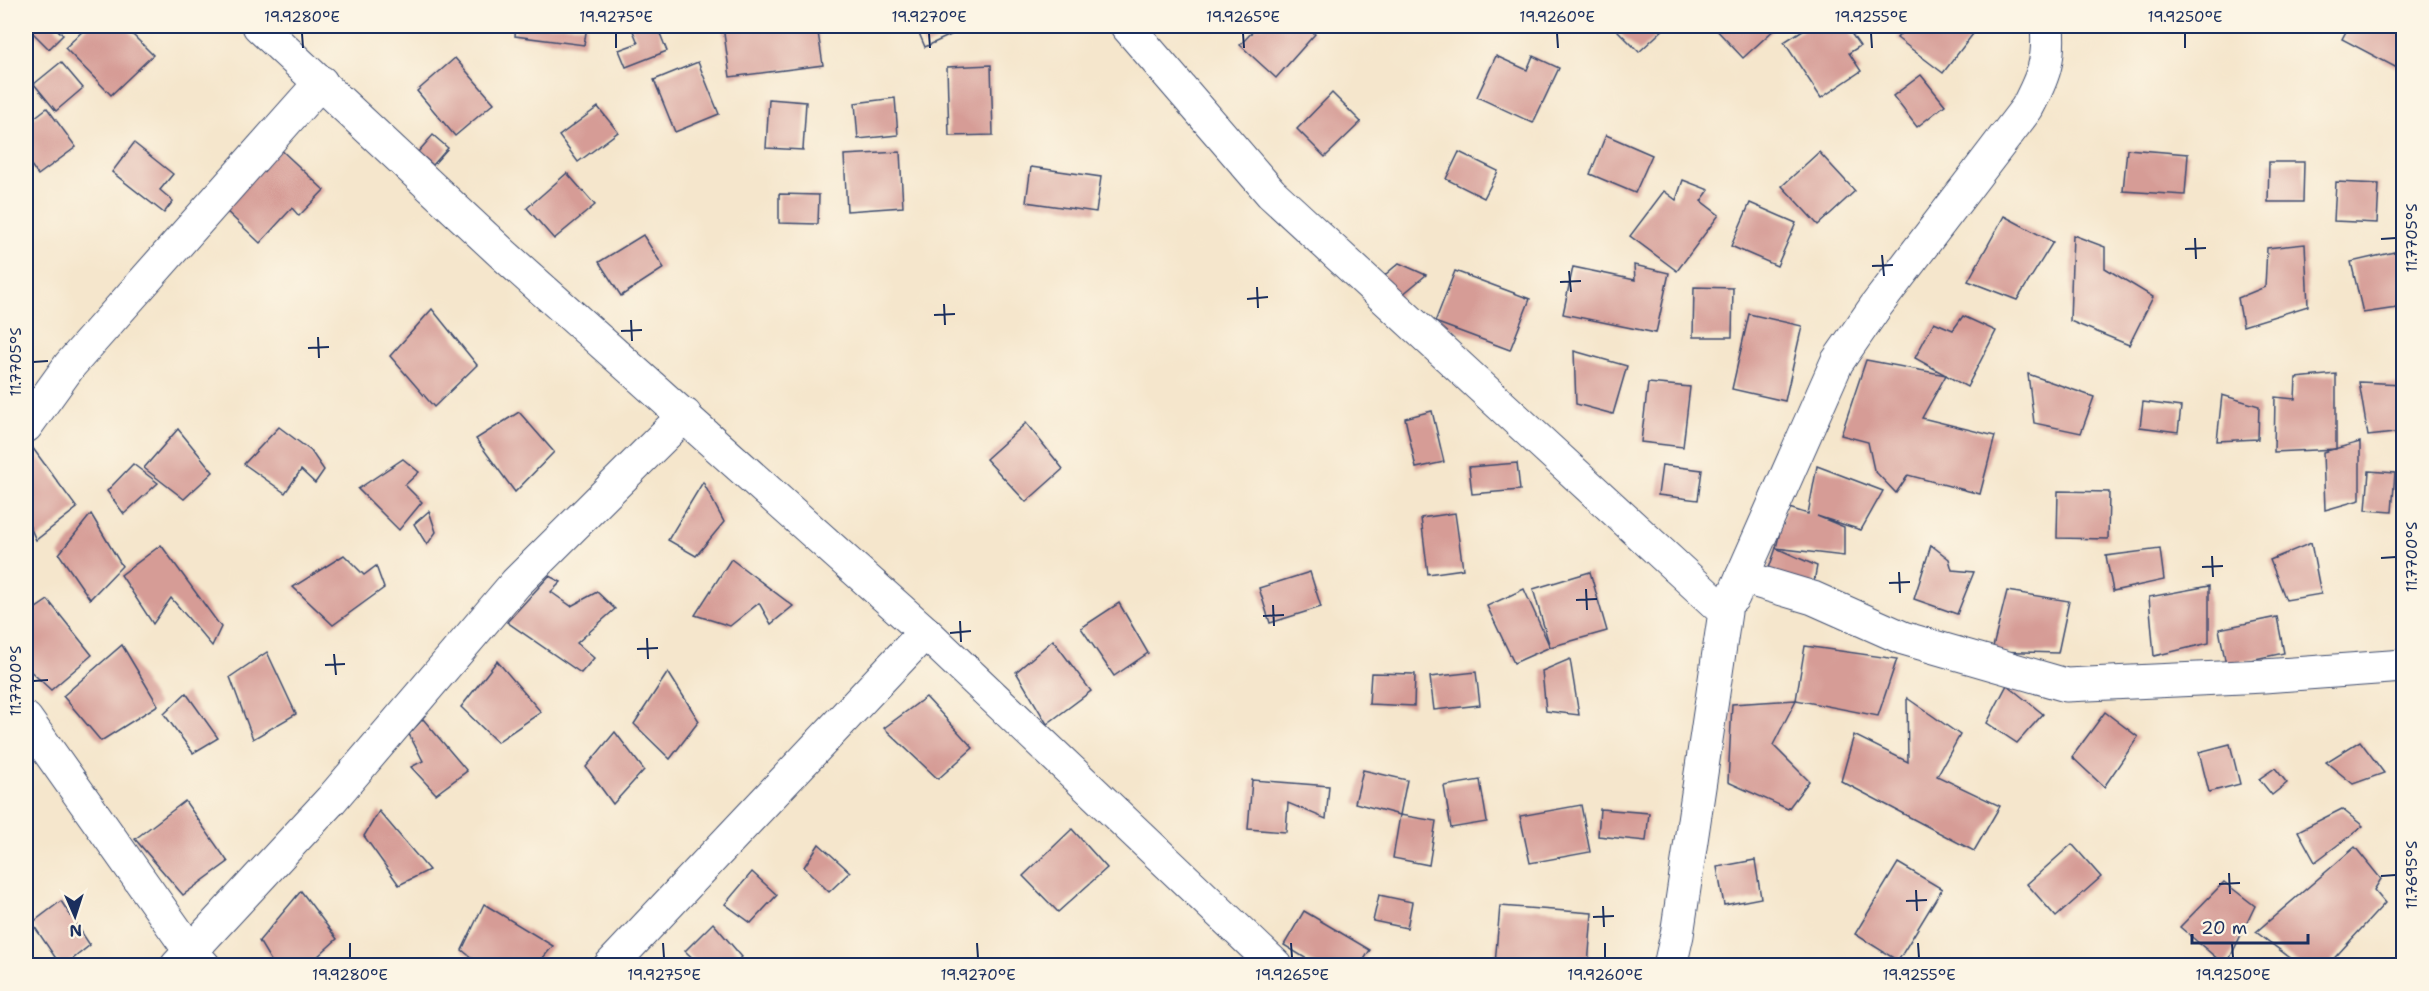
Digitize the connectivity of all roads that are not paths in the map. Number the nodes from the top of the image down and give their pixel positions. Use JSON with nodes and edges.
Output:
{"nodes":[{"id":1,"x":259,"y":26,"type":"edge"},
{"id":2,"x":1127,"y":26,"type":"edge"},
{"id":3,"x":2047,"y":26,"type":"edge"},
{"id":4,"x":321,"y":82,"type":"junction"},
{"id":5,"x":685,"y":415,"type":"junction"},
{"id":6,"x":26,"y":426,"type":"edge"},
{"id":7,"x":1742,"y":577,"type":"junction"},
{"id":8,"x":1725,"y":612,"type":"junction"},
{"id":9,"x":925,"y":632,"type":"junction"},
{"id":10,"x":2403,"y":666,"type":"edge"},
{"id":11,"x":26,"y":719,"type":"edge"},
{"id":12,"x":191,"y":961,"type":"edge"},
{"id":13,"x":610,"y":966,"type":"edge"},
{"id":14,"x":1276,"y":966,"type":"edge"},
{"id":15,"x":1670,"y":966,"type":"edge"}],
"edges":[{"from":1,"to":4,"type":"street"},
{"from":2,"to":8,"type":"street"},
{"from":3,"to":7,"type":"street"},
{"from":4,"to":5,"type":"street"},
{"from":4,"to":6,"type":"street"},
{"from":5,"to":9,"type":"street"},
{"from":5,"to":12,"type":"street"},
{"from":7,"to":8,"type":"street"},
{"from":7,"to":10,"type":"street"},
{"from":8,"to":15,"type":"street"},
{"from":9,"to":13,"type":"street"},
{"from":9,"to":14,"type":"street"},
{"from":11,"to":12,"type":"street"}]}
